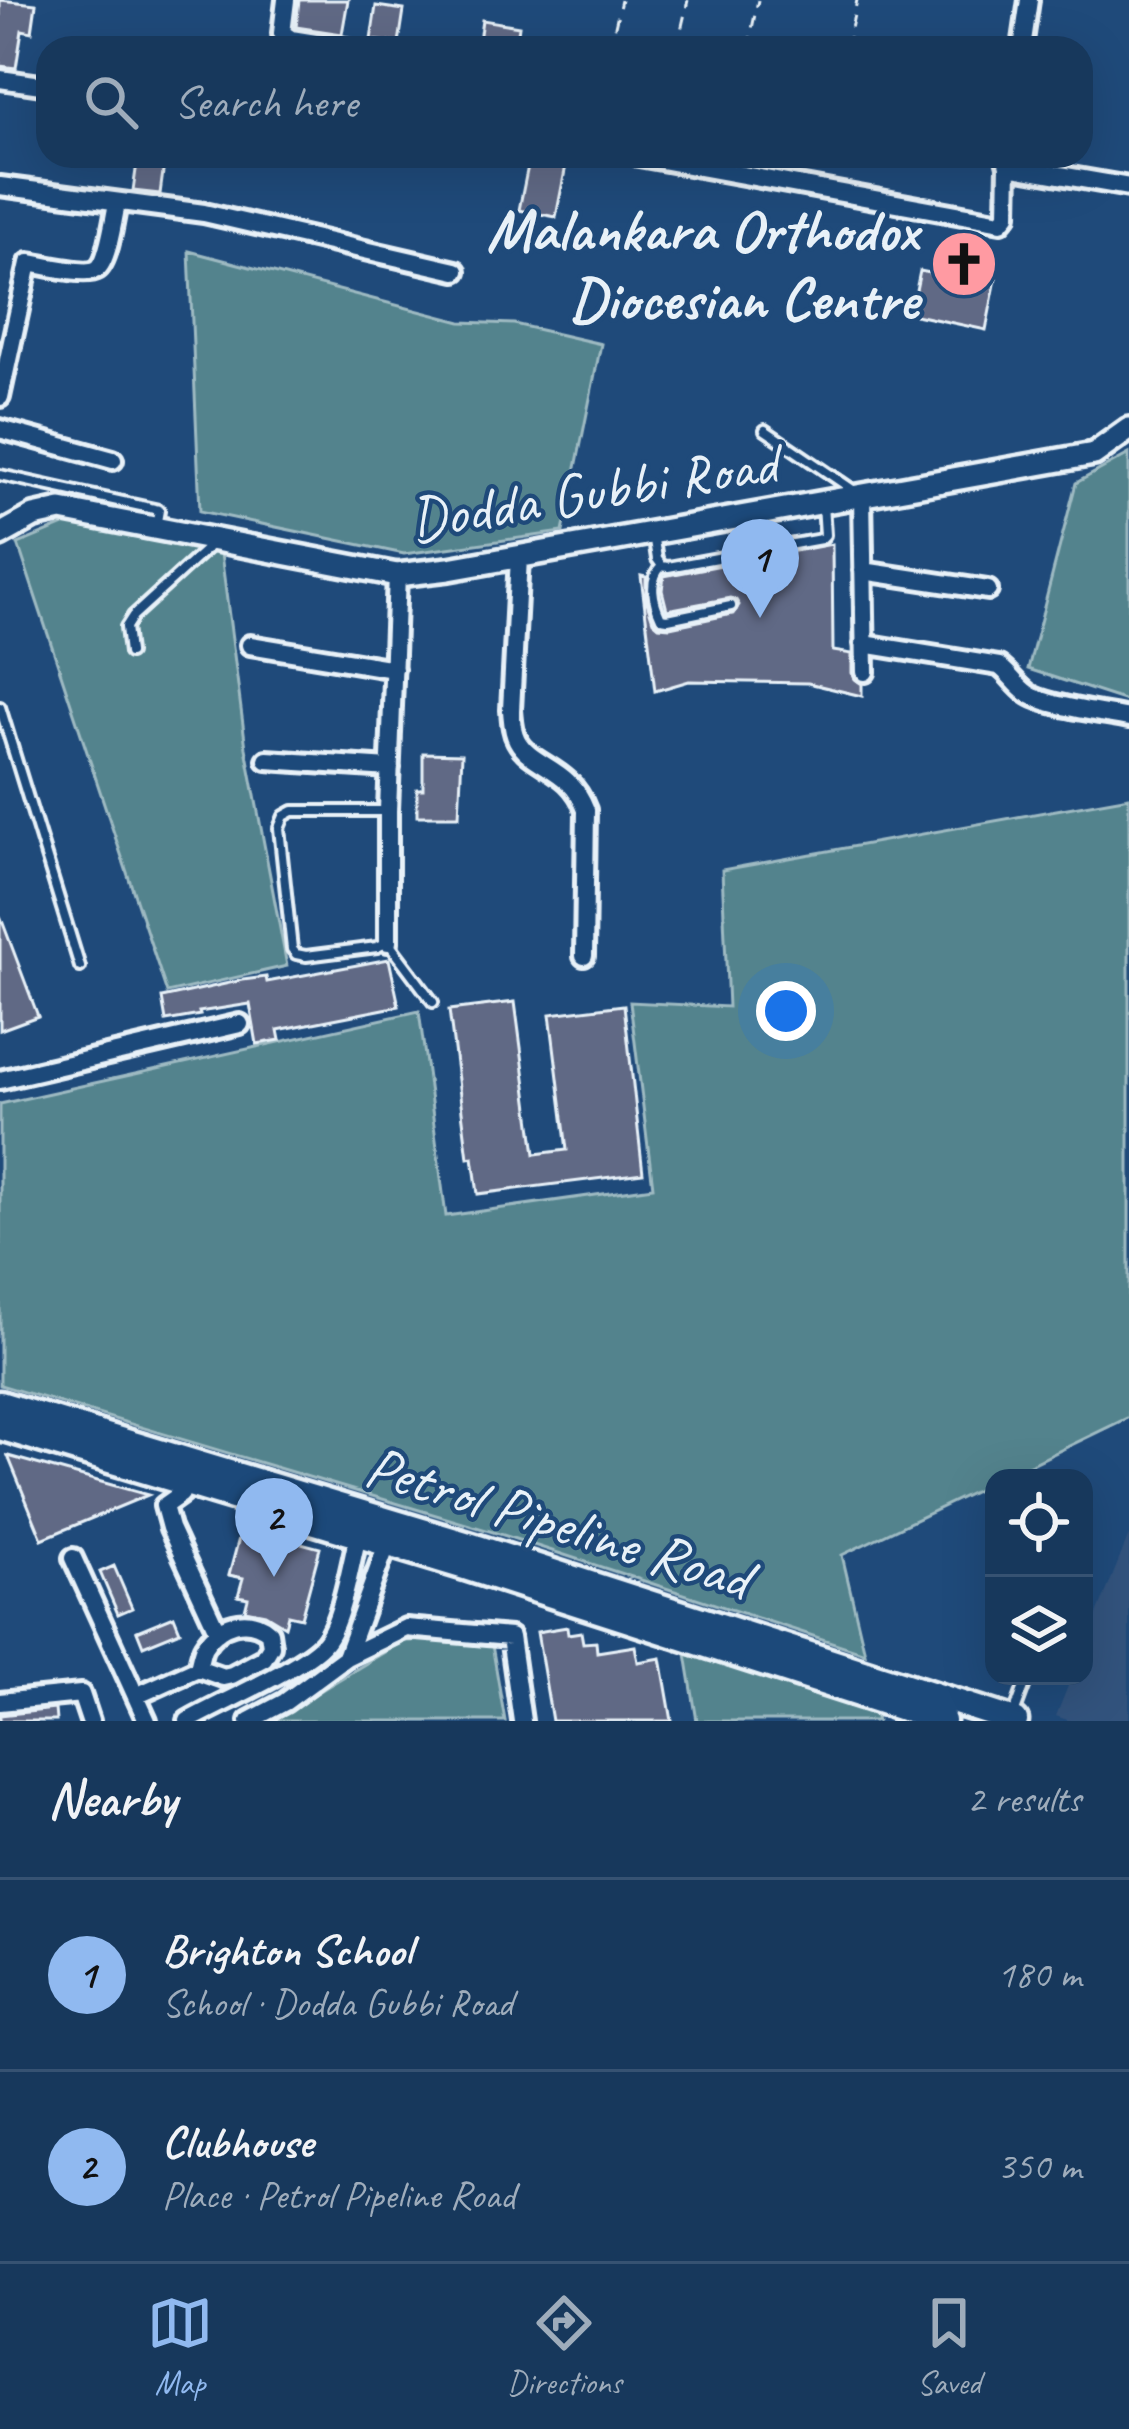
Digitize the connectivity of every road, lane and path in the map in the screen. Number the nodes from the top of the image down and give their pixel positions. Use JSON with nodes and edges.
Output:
{"nodes":[{"id":1,"x":286,"y":0,"type":"edge"},
{"id":2,"x":621,"y":0,"type":"edge"},
{"id":3,"x":688,"y":0,"type":"edge"},
{"id":4,"x":758,"y":0,"type":"edge"},
{"id":5,"x":857,"y":0,"type":"edge"},
{"id":6,"x":1029,"y":0,"type":"edge"},
{"id":7,"x":286,"y":36,"type":"edge"},
{"id":8,"x":613,"y":36,"type":"edge"},
{"id":9,"x":680,"y":36,"type":"edge"},
{"id":10,"x":750,"y":36,"type":"edge"},
{"id":11,"x":850,"y":36,"type":"edge"},
{"id":12,"x":1024,"y":36,"type":"edge"},
{"id":13,"x":0,"y":79,"type":"edge"},
{"id":14,"x":36,"y":84,"type":"edge"},
{"id":15,"x":704,"y":168,"type":"edge"},
{"id":16,"x":1005,"y":168,"type":"edge"},
{"id":17,"x":1045,"y":168,"type":"edge"},
{"id":18,"x":0,"y":186,"type":"edge"},
{"id":19,"x":1129,"y":187,"type":"edge"},
{"id":20,"x":117,"y":203,"type":"junction"},
{"id":21,"x":456,"y":271,"type":"dead end"},
{"id":22,"x":0,"y":397,"type":"edge"},
{"id":23,"x":0,"y":429,"type":"edge"},
{"id":24,"x":1129,"y":429,"type":"edge"},
{"id":25,"x":765,"y":430,"type":"dead end"},
{"id":26,"x":113,"y":460,"type":"dead end"},
{"id":27,"x":0,"y":475,"type":"edge"},
{"id":28,"x":862,"y":496,"type":"junction"},
{"id":29,"x":823,"y":503,"type":"junction"},
{"id":30,"x":156,"y":528,"type":"junction"},
{"id":31,"x":653,"y":533,"type":"junction"},
{"id":32,"x":0,"y":535,"type":"edge"},
{"id":33,"x":217,"y":540,"type":"junction"},
{"id":34,"x":519,"y":557,"type":"junction"},
{"id":35,"x":662,"y":566,"type":"junction"},
{"id":36,"x":863,"y":571,"type":"junction"},
{"id":37,"x":397,"y":575,"type":"junction"},
{"id":38,"x":988,"y":590,"type":"dead end"},
{"id":39,"x":731,"y":606,"type":"dead end"},
{"id":40,"x":864,"y":644,"type":"junction"},
{"id":41,"x":250,"y":645,"type":"dead end"},
{"id":42,"x":129,"y":652,"type":"dead end"},
{"id":43,"x":394,"y":668,"type":"junction"},
{"id":44,"x":865,"y":672,"type":"dead end"},
{"id":45,"x":0,"y":706,"type":"edge"},
{"id":46,"x":1129,"y":718,"type":"edge"},
{"id":47,"x":267,"y":760,"type":"dead end"},
{"id":48,"x":390,"y":768,"type":"junction"},
{"id":49,"x":388,"y":811,"type":"junction"},
{"id":50,"x":388,"y":942,"type":"junction"},
{"id":51,"x":584,"y":956,"type":"dead end"},
{"id":52,"x":80,"y":967,"type":"dead end"},
{"id":53,"x":433,"y":1003,"type":"dead end"},
{"id":54,"x":240,"y":1024,"type":"dead end"},
{"id":55,"x":0,"y":1080,"type":"edge"},
{"id":56,"x":0,"y":1404,"type":"edge"},
{"id":57,"x":0,"y":1427,"type":"edge"},
{"id":58,"x":187,"y":1480,"type":"junction"},
{"id":59,"x":360,"y":1525,"type":"junction"},
{"id":60,"x":390,"y":1534,"type":"junction"},
{"id":61,"x":74,"y":1558,"type":"dead end"},
{"id":62,"x":218,"y":1632,"type":"junction"},
{"id":63,"x":346,"y":1657,"type":"junction"},
{"id":64,"x":782,"y":1658,"type":"junction"},
{"id":65,"x":198,"y":1668,"type":"junction"},
{"id":66,"x":1025,"y":1685,"type":"edge"},
{"id":67,"x":136,"y":1696,"type":"junction"},
{"id":68,"x":230,"y":1698,"type":"junction"},
{"id":69,"x":0,"y":1702,"type":"edge"},
{"id":70,"x":90,"y":1721,"type":"edge"},
{"id":71,"x":147,"y":1721,"type":"edge"},
{"id":72,"x":188,"y":1721,"type":"edge"},
{"id":73,"x":247,"y":1721,"type":"edge"},
{"id":74,"x":522,"y":1721,"type":"edge"},
{"id":75,"x":943,"y":1721,"type":"edge"},
{"id":76,"x":1012,"y":1721,"type":"edge"}],
"edges":[{"from":1,"to":7,"type":"street"},
{"from":2,"to":8,"type":"path"},
{"from":3,"to":9,"type":"path"},
{"from":4,"to":10,"type":"path"},
{"from":5,"to":11,"type":"path"},
{"from":6,"to":12,"type":"street"},
{"from":13,"to":14,"type":"street"},
{"from":15,"to":16,"type":"street"},
{"from":17,"to":19,"type":"street"},
{"from":18,"to":20,"type":"street"},
{"from":20,"to":21,"type":"street"},
{"from":20,"to":22,"type":"street"},
{"from":23,"to":26,"type":"street"},
{"from":24,"to":28,"type":"street","name":"Dodda Gubbi Road"},
{"from":25,"to":28,"type":"lane"},
{"from":27,"to":30,"type":"lane"},
{"from":28,"to":29,"type":"street","name":"Dodda Gubbi Road"},
{"from":28,"to":36,"type":"street"},
{"from":29,"to":31,"type":"street","name":"Dodda Gubbi Road"},
{"from":29,"to":35,"type":"lane"},
{"from":30,"to":32,"type":"street","name":"Dodda Gubbi Road"},
{"from":30,"to":33,"type":"street","name":"Dodda Gubbi Road"},
{"from":31,"to":34,"type":"street","name":"Dodda Gubbi Road"},
{"from":31,"to":35,"type":"lane"},
{"from":33,"to":37,"type":"street","name":"Dodda Gubbi Road"},
{"from":33,"to":42,"type":"lane"},
{"from":34,"to":37,"type":"street","name":"Dodda Gubbi Road"},
{"from":34,"to":51,"type":"street"},
{"from":35,"to":39,"type":"lane"},
{"from":36,"to":38,"type":"street"},
{"from":36,"to":40,"type":"street"},
{"from":37,"to":43,"type":"street"},
{"from":40,"to":44,"type":"street"},
{"from":40,"to":46,"type":"street"},
{"from":41,"to":43,"type":"street"},
{"from":43,"to":48,"type":"street"},
{"from":45,"to":52,"type":"lane"},
{"from":47,"to":48,"type":"street"},
{"from":48,"to":49,"type":"street"},
{"from":49,"to":50,"type":"street"},
{"from":49,"to":50,"type":"lane"},
{"from":50,"to":53,"type":"lane"},
{"from":54,"to":55,"type":"street"},
{"from":56,"to":58,"type":"main road","name":"Petrol Pipeline Road"},
{"from":57,"to":58,"type":"main road","name":"Petrol Pipeline Road"},
{"from":58,"to":59,"type":"main road","name":"Petrol Pipeline Road"},
{"from":58,"to":62,"type":"street"},
{"from":59,"to":60,"type":"main road","name":"Petrol Pipeline Road"},
{"from":59,"to":68,"type":"street"},
{"from":60,"to":63,"type":"street"},
{"from":60,"to":64,"type":"main road","name":"Petrol Pipeline Road"},
{"from":61,"to":67,"type":"street"},
{"from":62,"to":65,"type":"street"},
{"from":62,"to":65,"type":"street"},
{"from":63,"to":73,"type":"street"},
{"from":63,"to":74,"type":"street"},
{"from":64,"to":75,"type":"main road","name":"Petrol Pipeline Road"},
{"from":64,"to":76,"type":"main road","name":"Petrol Pipeline Road"},
{"from":65,"to":67,"type":"street"},
{"from":66,"to":76,"type":"lane"},
{"from":67,"to":71,"type":"street"},
{"from":68,"to":72,"type":"street"},
{"from":68,"to":73,"type":"street"},
{"from":69,"to":70,"type":"street"}]}
